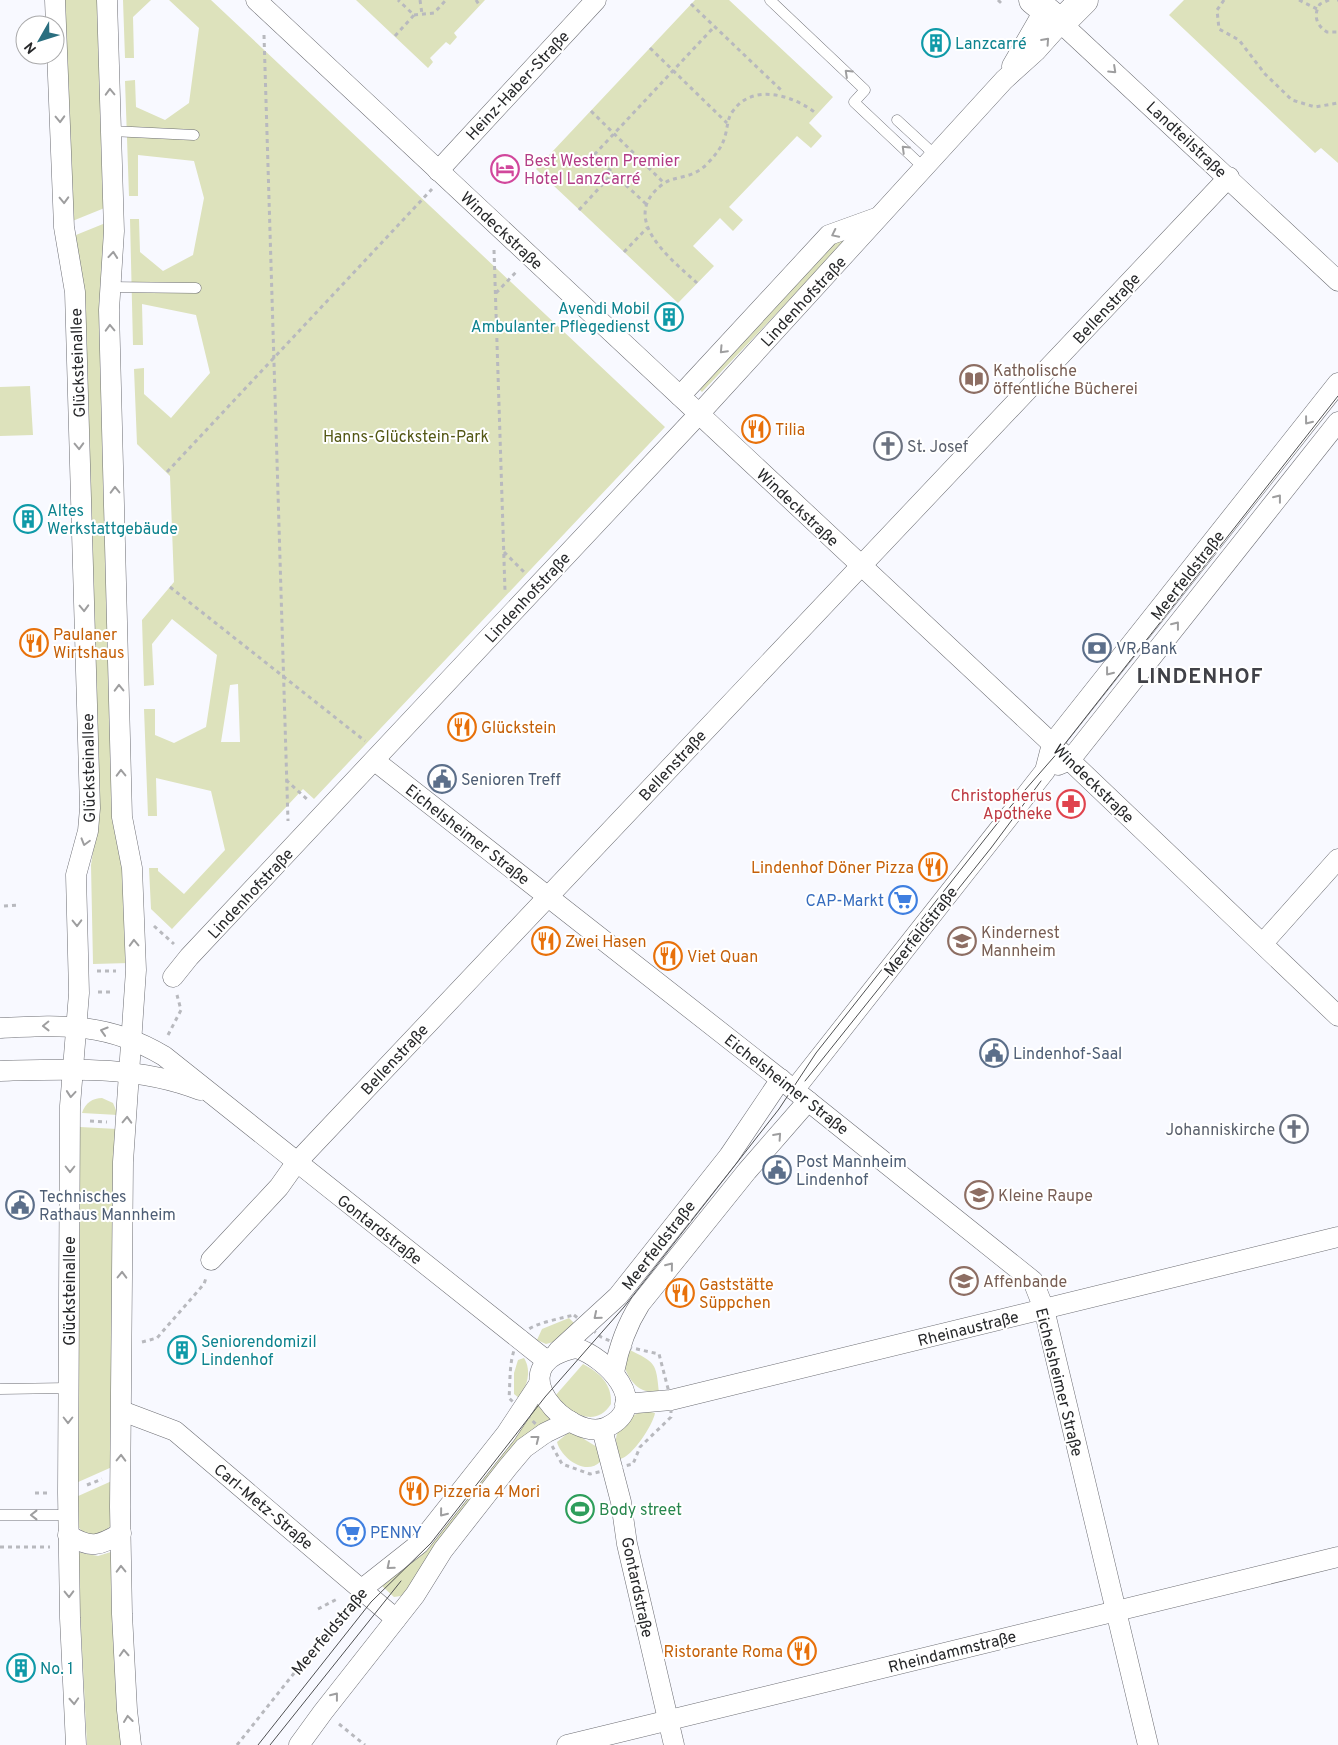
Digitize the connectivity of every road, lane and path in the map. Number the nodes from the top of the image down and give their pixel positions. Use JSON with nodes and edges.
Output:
{"nodes":[{"id":1,"x":55,"y":0,"type":"edge"},
{"id":2,"x":107,"y":0,"type":"edge"},
{"id":3,"x":398,"y":0,"type":"edge"},
{"id":4,"x":420,"y":0,"type":"edge"},
{"id":5,"x":446,"y":0,"type":"edge"},
{"id":6,"x":476,"y":0,"type":"edge"},
{"id":7,"x":596,"y":0,"type":"edge"},
{"id":8,"x":770,"y":0,"type":"edge"},
{"id":9,"x":1084,"y":0,"type":"edge"},
{"id":10,"x":1224,"y":0,"type":"edge"},
{"id":11,"x":1299,"y":0,"type":"edge"},
{"id":12,"x":1318,"y":0,"type":"edge"},
{"id":13,"x":1329,"y":0,"type":"edge"},
{"id":14,"x":260,"y":3,"type":"edge"},
{"id":15,"x":691,"y":4,"type":"dead end"},
{"id":16,"x":1320,"y":4,"type":"junction"},
{"id":17,"x":480,"y":6,"type":"dead end"},
{"id":18,"x":1048,"y":8,"type":"edge"},
{"id":19,"x":1317,"y":9,"type":"junction"},
{"id":20,"x":422,"y":14,"type":"junction"},
{"id":21,"x":414,"y":15,"type":"junction"},
{"id":22,"x":714,"y":27,"type":"junction"},
{"id":23,"x":1338,"y":32,"type":"edge"},
{"id":24,"x":395,"y":36,"type":"dead end"},
{"id":25,"x":650,"y":48,"type":"dead end"},
{"id":26,"x":673,"y":71,"type":"junction"},
{"id":27,"x":782,"y":91,"type":"dead end"},
{"id":28,"x":1338,"y":102,"type":"edge"},
{"id":29,"x":590,"y":111,"type":"dead end"},
{"id":30,"x":817,"y":114,"type":"dead end"},
{"id":31,"x":897,"y":120,"type":"dead end"},
{"id":32,"x":727,"y":123,"type":"junction"},
{"id":33,"x":111,"y":131,"type":"junction"},
{"id":34,"x":614,"y":134,"type":"junction"},
{"id":35,"x":194,"y":135,"type":"dead end"},
{"id":36,"x":929,"y":161,"type":"junction"},
{"id":37,"x":614,"y":172,"type":"junction"},
{"id":38,"x":441,"y":173,"type":"junction"},
{"id":39,"x":1229,"y":178,"type":"junction"},
{"id":40,"x":664,"y":183,"type":"junction"},
{"id":41,"x":646,"y":204,"type":"junction"},
{"id":42,"x":579,"y":210,"type":"dead end"},
{"id":43,"x":880,"y":216,"type":"junction"},
{"id":44,"x":494,"y":222,"type":"junction"},
{"id":45,"x":647,"y":228,"type":"junction"},
{"id":46,"x":624,"y":252,"type":"dead end"},
{"id":47,"x":530,"y":256,"type":"junction"},
{"id":48,"x":1338,"y":281,"type":"edge"},
{"id":49,"x":697,"y":283,"type":"dead end"},
{"id":50,"x":110,"y":288,"type":"junction"},
{"id":51,"x":196,"y":288,"type":"dead end"},
{"id":52,"x":496,"y":293,"type":"junction"},
{"id":53,"x":274,"y":358,"type":"junction"},
{"id":54,"x":1338,"y":383,"type":"edge"},
{"id":55,"x":680,"y":396,"type":"junction"},
{"id":56,"x":699,"y":414,"type":"junction"},
{"id":57,"x":1338,"y":422,"type":"edge"},
{"id":58,"x":167,"y":472,"type":"dead end"},
{"id":59,"x":504,"y":552,"type":"junction"},
{"id":60,"x":861,"y":566,"type":"junction"},
{"id":61,"x":170,"y":586,"type":"dead end"},
{"id":62,"x":538,"y":586,"type":"junction"},
{"id":63,"x":505,"y":620,"type":"junction"},
{"id":64,"x":283,"y":676,"type":"junction"},
{"id":65,"x":1052,"y":744,"type":"junction"},
{"id":66,"x":378,"y":758,"type":"junction"},
{"id":67,"x":1070,"y":760,"type":"junction"},
{"id":68,"x":1045,"y":772,"type":"junction"},
{"id":69,"x":286,"y":780,"type":"junction"},
{"id":70,"x":324,"y":815,"type":"junction"},
{"id":71,"x":289,"y":852,"type":"junction"},
{"id":72,"x":1338,"y":859,"type":"edge"},
{"id":73,"x":548,"y":897,"type":"junction"},
{"id":74,"x":19,"y":905,"type":"dead end"},
{"id":75,"x":4,"y":906,"type":"dead end"},
{"id":76,"x":133,"y":907,"type":"junction"},
{"id":77,"x":1262,"y":943,"type":"junction"},
{"id":78,"x":189,"y":957,"type":"junction"},
{"id":79,"x":173,"y":977,"type":"joint"},
{"id":80,"x":136,"y":992,"type":"junction"},
{"id":81,"x":79,"y":993,"type":"junction"},
{"id":82,"x":1338,"y":1016,"type":"edge"},
{"id":83,"x":78,"y":1026,"type":"junction"},
{"id":84,"x":0,"y":1028,"type":"edge"},
{"id":85,"x":130,"y":1040,"type":"junction"},
{"id":86,"x":158,"y":1053,"type":"junction"},
{"id":87,"x":73,"y":1069,"type":"junction"},
{"id":88,"x":0,"y":1071,"type":"edge"},
{"id":89,"x":129,"y":1074,"type":"junction"},
{"id":90,"x":794,"y":1090,"type":"junction"},
{"id":91,"x":214,"y":1096,"type":"junction"},
{"id":92,"x":70,"y":1120,"type":"junction"},
{"id":93,"x":127,"y":1124,"type":"junction"},
{"id":94,"x":296,"y":1163,"type":"junction"},
{"id":95,"x":1338,"y":1237,"type":"edge"},
{"id":96,"x":211,"y":1260,"type":"joint"},
{"id":97,"x":1044,"y":1309,"type":"junction"},
{"id":98,"x":586,"y":1325,"type":"junction"},
{"id":99,"x":520,"y":1339,"type":"junction"},
{"id":100,"x":619,"y":1345,"type":"junction"},
{"id":101,"x":122,"y":1346,"type":"junction"},
{"id":102,"x":553,"y":1356,"type":"junction"},
{"id":103,"x":614,"y":1372,"type":"junction"},
{"id":104,"x":539,"y":1384,"type":"junction"},
{"id":105,"x":68,"y":1388,"type":"junction"},
{"id":106,"x":0,"y":1389,"type":"edge"},
{"id":107,"x":671,"y":1400,"type":"junction"},
{"id":108,"x":625,"y":1404,"type":"junction"},
{"id":109,"x":522,"y":1410,"type":"junction"},
{"id":110,"x":122,"y":1411,"type":"junction"},
{"id":111,"x":570,"y":1421,"type":"junction"},
{"id":112,"x":602,"y":1429,"type":"junction"},
{"id":113,"x":545,"y":1432,"type":"junction"},
{"id":114,"x":614,"y":1468,"type":"junction"},
{"id":115,"x":120,"y":1471,"type":"junction"},
{"id":116,"x":68,"y":1493,"type":"junction"},
{"id":117,"x":0,"y":1515,"type":"edge"},
{"id":118,"x":68,"y":1515,"type":"junction"},
{"id":119,"x":121,"y":1533,"type":"junction"},
{"id":120,"x":64,"y":1541,"type":"junction"},
{"id":121,"x":0,"y":1547,"type":"edge"},
{"id":122,"x":1338,"y":1558,"type":"edge"},
{"id":123,"x":362,"y":1589,"type":"junction"},
{"id":124,"x":348,"y":1605,"type":"junction"},
{"id":125,"x":318,"y":1610,"type":"dead end"},
{"id":126,"x":354,"y":1610,"type":"dead end"},
{"id":127,"x":1116,"y":1610,"type":"junction"},
{"id":128,"x":396,"y":1618,"type":"junction"},
{"id":129,"x":323,"y":1712,"type":"junction"},
{"id":130,"x":668,"y":1721,"type":"junction"},
{"id":131,"x":76,"y":1745,"type":"edge"},
{"id":132,"x":131,"y":1745,"type":"edge"},
{"id":133,"x":237,"y":1745,"type":"edge"},
{"id":134,"x":299,"y":1745,"type":"edge"},
{"id":135,"x":365,"y":1745,"type":"edge"},
{"id":136,"x":567,"y":1745,"type":"edge"},
{"id":137,"x":674,"y":1745,"type":"edge"},
{"id":138,"x":1148,"y":1745,"type":"edge"}],
"edges":[{"from":1,"to":81,"type":"street","name":"Glücksteinallee","one_way":true},
{"from":33,"to":2,"type":"street","name":"Glücksteinallee","one_way":true},
{"from":3,"to":21,"type":"path"},
{"from":4,"to":20,"type":"path"},
{"from":5,"to":20,"type":"path"},
{"from":6,"to":17,"type":"path"},
{"from":7,"to":38,"type":"street","name":"Heinz-Haber-Straße"},
{"from":36,"to":8,"type":"lane","one_way":true},
{"from":9,"to":18,"type":"street","name":"Lindenhofstraße"},
{"from":10,"to":28,"type":"path"},
{"from":11,"to":19,"type":"path"},
{"from":12,"to":16,"type":"path"},
{"from":13,"to":16,"type":"path"},
{"from":14,"to":38,"type":"street","name":"Windeckstraße"},
{"from":14,"to":53,"type":"path"},
{"from":15,"to":22,"type":"path"},
{"from":16,"to":19,"type":"path"},
{"from":18,"to":36,"type":"street","name":"Lindenhofstraße"},
{"from":18,"to":39,"type":"street","name":"Landteilstraße","one_way":true},
{"from":19,"to":23,"type":"path"},
{"from":20,"to":21,"type":"path"},
{"from":21,"to":24,"type":"path"},
{"from":22,"to":26,"type":"path"},
{"from":22,"to":27,"type":"path"},
{"from":25,"to":26,"type":"path"},
{"from":26,"to":32,"type":"path"},
{"from":26,"to":34,"type":"path"},
{"from":29,"to":34,"type":"path"},
{"from":30,"to":32,"type":"path"},
{"from":31,"to":36,"type":"lane"},
{"from":32,"to":40,"type":"path"},
{"from":33,"to":35,"type":"lane"},
{"from":50,"to":33,"type":"street","name":"Glücksteinallee","one_way":true},
{"from":34,"to":37,"type":"path"},
{"from":34,"to":40,"type":"path"},
{"from":36,"to":43,"type":"street","name":"Lindenhofstraße"},
{"from":37,"to":41,"type":"path"},
{"from":37,"to":42,"type":"path"},
{"from":38,"to":44,"type":"street","name":"Windeckstraße"},
{"from":38,"to":53,"type":"path"},
{"from":39,"to":48,"type":"street","name":"Landteilstraße"},
{"from":39,"to":60,"type":"street","name":"Bellenstraße"},
{"from":40,"to":41,"type":"path"},
{"from":41,"to":45,"type":"path"},
{"from":43,"to":55,"type":"street","name":"Lindenhofstraße","one_way":true},
{"from":43,"to":56,"type":"street","name":"Lindenhofstraße"},
{"from":44,"to":47,"type":"street","name":"Windeckstraße"},
{"from":44,"to":52,"type":"path"},
{"from":45,"to":46,"type":"path"},
{"from":45,"to":49,"type":"path"},
{"from":47,"to":52,"type":"path"},
{"from":47,"to":55,"type":"street","name":"Windeckstraße"},
{"from":50,"to":51,"type":"lane"},
{"from":76,"to":50,"type":"street","name":"Glücksteinallee","one_way":true},
{"from":52,"to":59,"type":"path"},
{"from":53,"to":58,"type":"path"},
{"from":53,"to":64,"type":"path"},
{"from":54,"to":65,"type":"street","name":"Meerfeldstraße","one_way":true},
{"from":55,"to":56,"type":"street","name":"Windeckstraße"},
{"from":56,"to":60,"type":"street","name":"Windeckstraße"},
{"from":56,"to":62,"type":"street","name":"Lindenhofstraße"},
{"from":67,"to":57,"type":"street","name":"Meerfeldstraße","one_way":true},
{"from":59,"to":62,"type":"path"},
{"from":59,"to":63,"type":"path"},
{"from":60,"to":65,"type":"street","name":"Windeckstraße"},
{"from":60,"to":73,"type":"street","name":"Bellenstraße"},
{"from":61,"to":64,"type":"path"},
{"from":62,"to":63,"type":"street","name":"Lindenhofstraße"},
{"from":63,"to":66,"type":"street","name":"Lindenhofstraße"},
{"from":64,"to":66,"type":"path"},
{"from":64,"to":69,"type":"path"},
{"from":65,"to":67,"type":"street","name":"Windeckstraße"},
{"from":65,"to":68,"type":"street","name":"Meerfeldstraße"},
{"from":66,"to":70,"type":"street","name":"Lindenhofstraße"},
{"from":66,"to":73,"type":"street","name":"Eichelsheimer Straße"},
{"from":67,"to":68,"type":"street","name":"Meerfeldstraße"},
{"from":67,"to":77,"type":"street","name":"Windeckstraße"},
{"from":68,"to":90,"type":"street","name":"Meerfeldstraße"},
{"from":69,"to":70,"type":"path"},
{"from":69,"to":71,"type":"path"},
{"from":70,"to":71,"type":"street","name":"Lindenhofstraße"},
{"from":71,"to":78,"type":"street","name":"Lindenhofstraße"},
{"from":72,"to":77,"type":"street"},
{"from":73,"to":90,"type":"street","name":"Eichelsheimer Straße"},
{"from":73,"to":94,"type":"street","name":"Bellenstraße"},
{"from":74,"to":75,"type":"path"},
{"from":76,"to":78,"type":"path"},
{"from":80,"to":76,"type":"street","name":"Glücksteinallee","one_way":true},
{"from":77,"to":82,"type":"street","name":"Windeckstraße"},
{"from":78,"to":79,"type":"street","name":"Lindenhofstraße"},
{"from":79,"to":86,"type":"path"},
{"from":80,"to":81,"type":"path"},
{"from":80,"to":85,"type":"street","name":"Glücksteinallee"},
{"from":81,"to":83,"type":"street","name":"Glücksteinallee"},
{"from":83,"to":84,"type":"street","name":"Gontardstraße","one_way":true},
{"from":85,"to":83,"type":"street","name":"Gontardstraße","one_way":true},
{"from":83,"to":87,"type":"street","name":"Glücksteinallee"},
{"from":85,"to":86,"type":"street","name":"Gontardstraße"},
{"from":85,"to":89,"type":"street","name":"Glücksteinallee"},
{"from":86,"to":91,"type":"street","name":"Gontardstraße"},
{"from":87,"to":88,"type":"street","name":"Gontardstraße"},
{"from":87,"to":89,"type":"street","name":"Gontardstraße"},
{"from":87,"to":92,"type":"street","name":"Glücksteinallee","one_way":true},
{"from":89,"to":91,"type":"street","name":"Gontardstraße"},
{"from":93,"to":89,"type":"street","name":"Glücksteinallee","one_way":true},
{"from":90,"to":97,"type":"street","name":"Eichelsheimer Straße"},
{"from":90,"to":98,"type":"street","name":"Meerfeldstraße","one_way":true},
{"from":100,"to":90,"type":"street","name":"Meerfeldstraße","one_way":true},
{"from":91,"to":94,"type":"street","name":"Gontardstraße"},
{"from":92,"to":93,"type":"path"},
{"from":92,"to":105,"type":"street","name":"Glücksteinallee","one_way":true},
{"from":101,"to":93,"type":"street","name":"Glücksteinallee","one_way":true},
{"from":94,"to":96,"type":"street","name":"Bellenstraße"},
{"from":94,"to":99,"type":"street","name":"Gontardstraße"},
{"from":95,"to":97,"type":"street","name":"Rheinaustraße"},
{"from":96,"to":101,"type":"path"},
{"from":97,"to":107,"type":"street","name":"Rheinaustraße"},
{"from":97,"to":127,"type":"street","name":"Eichelsheimer Straße"},
{"from":98,"to":99,"type":"path"},
{"from":98,"to":100,"type":"path"},
{"from":98,"to":102,"type":"street","name":"Meerfeldstraße"},
{"from":99,"to":102,"type":"street","name":"Gontardstraße"},
{"from":99,"to":109,"type":"path"},
{"from":100,"to":103,"type":"street","name":"Meerfeldstraße"},
{"from":100,"to":107,"type":"path"},
{"from":101,"to":110,"type":"street","name":"Glücksteinallee"},
{"from":102,"to":103,"type":"street"},
{"from":102,"to":104,"type":"street"},
{"from":103,"to":108,"type":"street"},
{"from":104,"to":109,"type":"street","name":"Meerfeldstraße"},
{"from":104,"to":111,"type":"street"},
{"from":105,"to":106,"type":"lane"},
{"from":105,"to":116,"type":"street","name":"Glücksteinallee","one_way":true},
{"from":107,"to":108,"type":"street","name":"Rheinaustraße"},
{"from":107,"to":114,"type":"path"},
{"from":108,"to":112,"type":"street"},
{"from":109,"to":113,"type":"path"},
{"from":109,"to":123,"type":"street","name":"Meerfeldstraße","one_way":true},
{"from":115,"to":110,"type":"street","name":"Glücksteinallee","one_way":true},
{"from":110,"to":123,"type":"street","name":"Carl-Metz-Straße"},
{"from":111,"to":112,"type":"street"},
{"from":111,"to":113,"type":"street"},
{"from":112,"to":114,"type":"street","name":"Gontardstraße"},
{"from":113,"to":114,"type":"path"},
{"from":128,"to":113,"type":"street","one_way":true},
{"from":114,"to":130,"type":"street","name":"Gontardstraße"},
{"from":115,"to":116,"type":"path"},
{"from":115,"to":119,"type":"street","name":"Glücksteinallee"},
{"from":116,"to":118,"type":"street","name":"Glücksteinallee"},
{"from":118,"to":117,"type":"lane","one_way":true},
{"from":118,"to":120,"type":"street","name":"Glücksteinallee"},
{"from":119,"to":120,"type":"street"},
{"from":132,"to":119,"type":"street","name":"Glücksteinallee","one_way":true},
{"from":120,"to":121,"type":"path"},
{"from":120,"to":131,"type":"street","name":"Glücksteinallee","one_way":true},
{"from":122,"to":127,"type":"street","name":"Rheindammstraße"},
{"from":123,"to":124,"type":"path","name":"Meerfeldstraße"},
{"from":123,"to":128,"type":"street","name":"Carl-Metz-Straße"},
{"from":124,"to":125,"type":"path"},
{"from":124,"to":126,"type":"path"},
{"from":124,"to":133,"type":"path","name":"Meerfeldstraße"},
{"from":127,"to":130,"type":"street","name":"Rheindammstraße"},
{"from":127,"to":138,"type":"street","name":"Eichelsheimer Straße"},
{"from":129,"to":128,"type":"street","one_way":true},
{"from":129,"to":134,"type":"street"},
{"from":129,"to":135,"type":"path"},
{"from":130,"to":136,"type":"street","name":"Rheindammstraße"},
{"from":130,"to":137,"type":"street","name":"Gontardstraße"}]}
